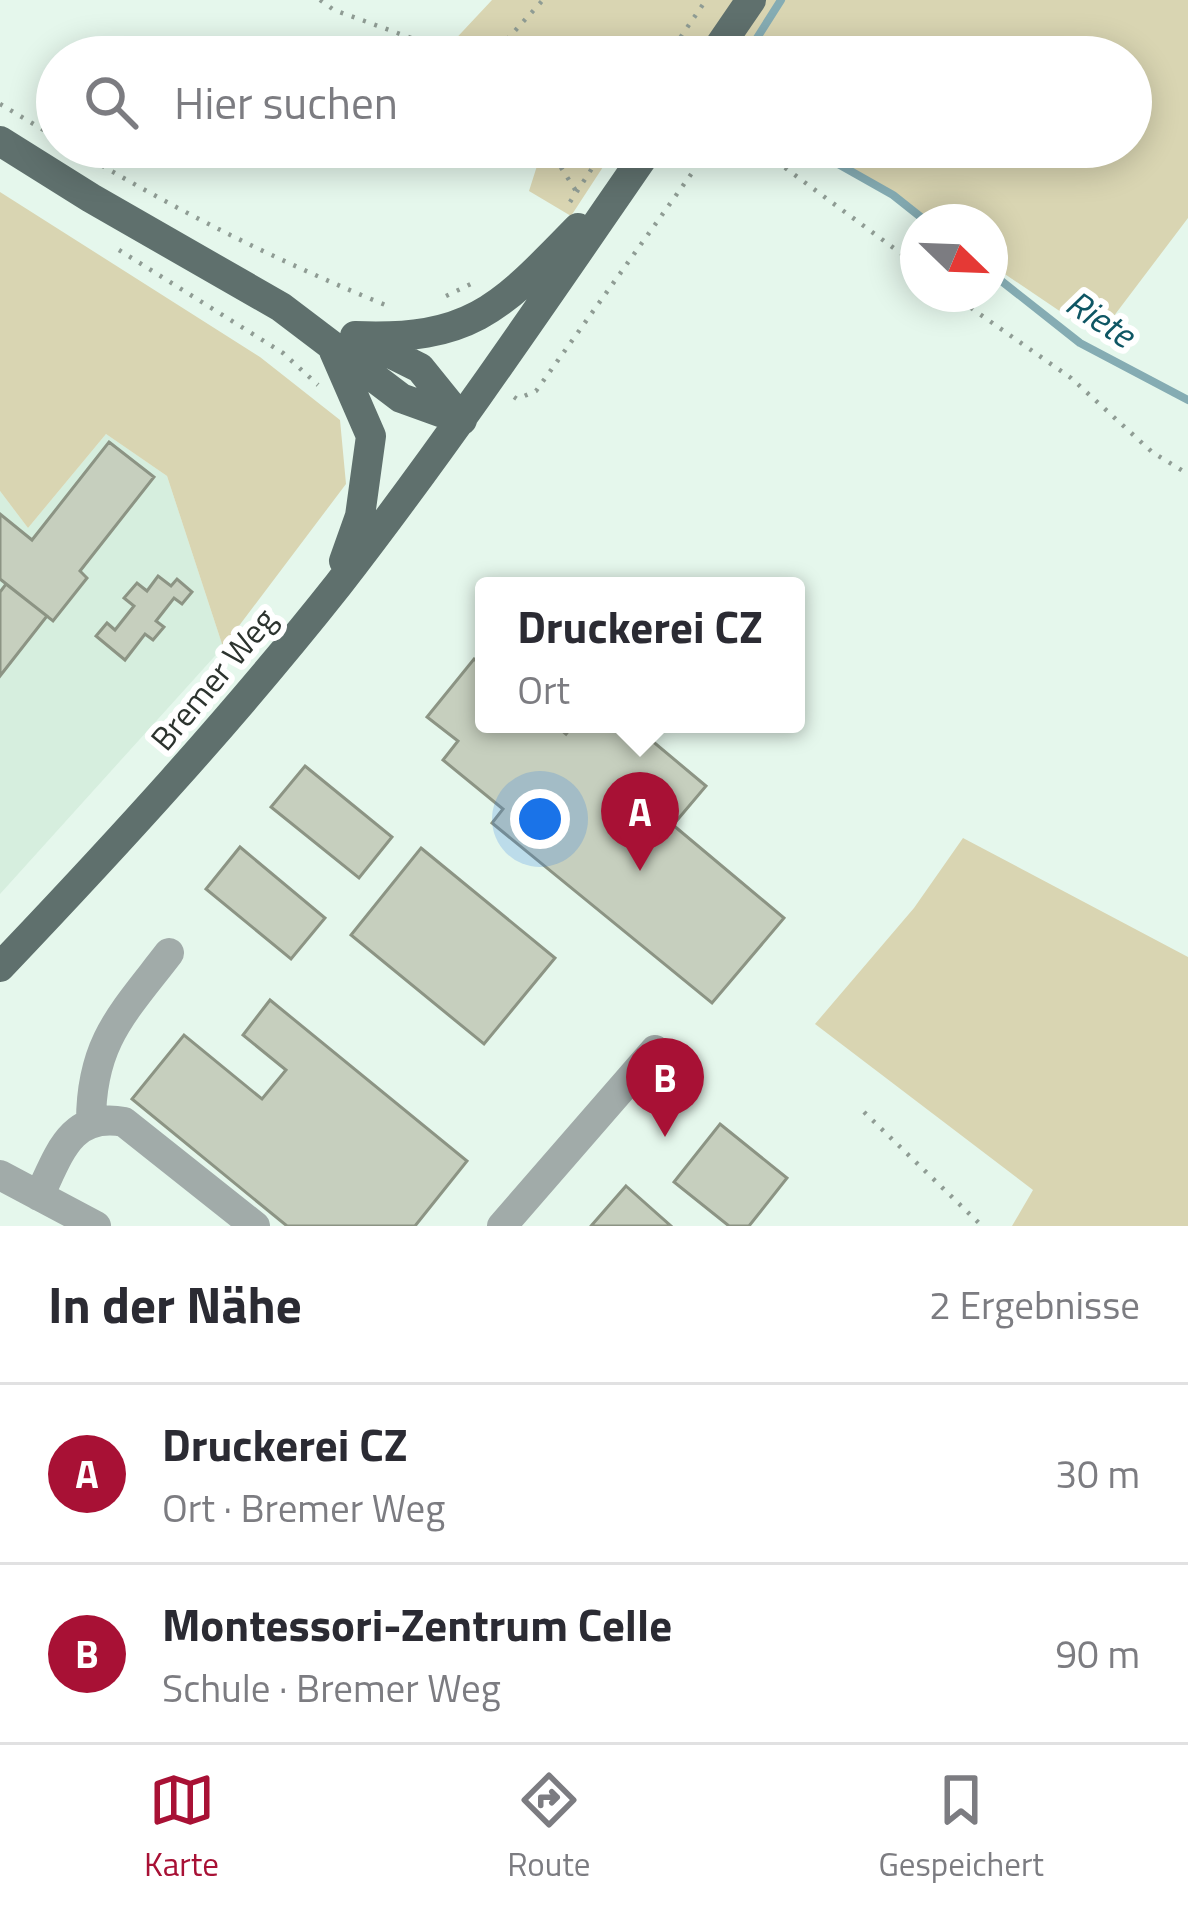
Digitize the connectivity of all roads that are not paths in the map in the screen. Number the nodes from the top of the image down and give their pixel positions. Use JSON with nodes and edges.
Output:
{"nodes":[{"id":1,"x":751,"y":0,"type":"edge"},
{"id":2,"x":726,"y":36,"type":"edge"},
{"id":3,"x":0,"y":141,"type":"edge"},
{"id":4,"x":36,"y":164,"type":"edge"},
{"id":5,"x":43,"y":168,"type":"edge"},
{"id":6,"x":633,"y":168,"type":"edge"},
{"id":7,"x":636,"y":168,"type":"edge"},
{"id":8,"x":343,"y":340,"type":"junction"},
{"id":9,"x":463,"y":420,"type":"junction"},
{"id":10,"x":334,"y":590,"type":"junction"},
{"id":11,"x":169,"y":953,"type":"dead end"},
{"id":12,"x":0,"y":967,"type":"edge"},
{"id":13,"x":655,"y":1050,"type":"dead end"},
{"id":14,"x":92,"y":1122,"type":"junction"},
{"id":15,"x":0,"y":1175,"type":"edge"},
{"id":16,"x":39,"y":1196,"type":"junction"},
{"id":17,"x":96,"y":1226,"type":"edge"},
{"id":18,"x":254,"y":1226,"type":"edge"},
{"id":19,"x":502,"y":1226,"type":"edge"}],
"edges":[{"from":1,"to":2,"type":"main road"},
{"from":3,"to":4,"type":"main road"},
{"from":5,"to":8,"type":"main road"},
{"from":6,"to":8,"type":"main road"},
{"from":7,"to":9,"type":"main road","name":"Bremer Weg"},
{"from":8,"to":9,"type":"main road"},
{"from":8,"to":10,"type":"main road"},
{"from":9,"to":10,"type":"main road","name":"Bremer Weg"},
{"from":10,"to":12,"type":"main road","name":"Bremer Weg"},
{"from":11,"to":14,"type":"street"},
{"from":13,"to":19,"type":"street"},
{"from":14,"to":16,"type":"street"},
{"from":14,"to":18,"type":"street"},
{"from":15,"to":16,"type":"street"},
{"from":16,"to":17,"type":"street"}]}
